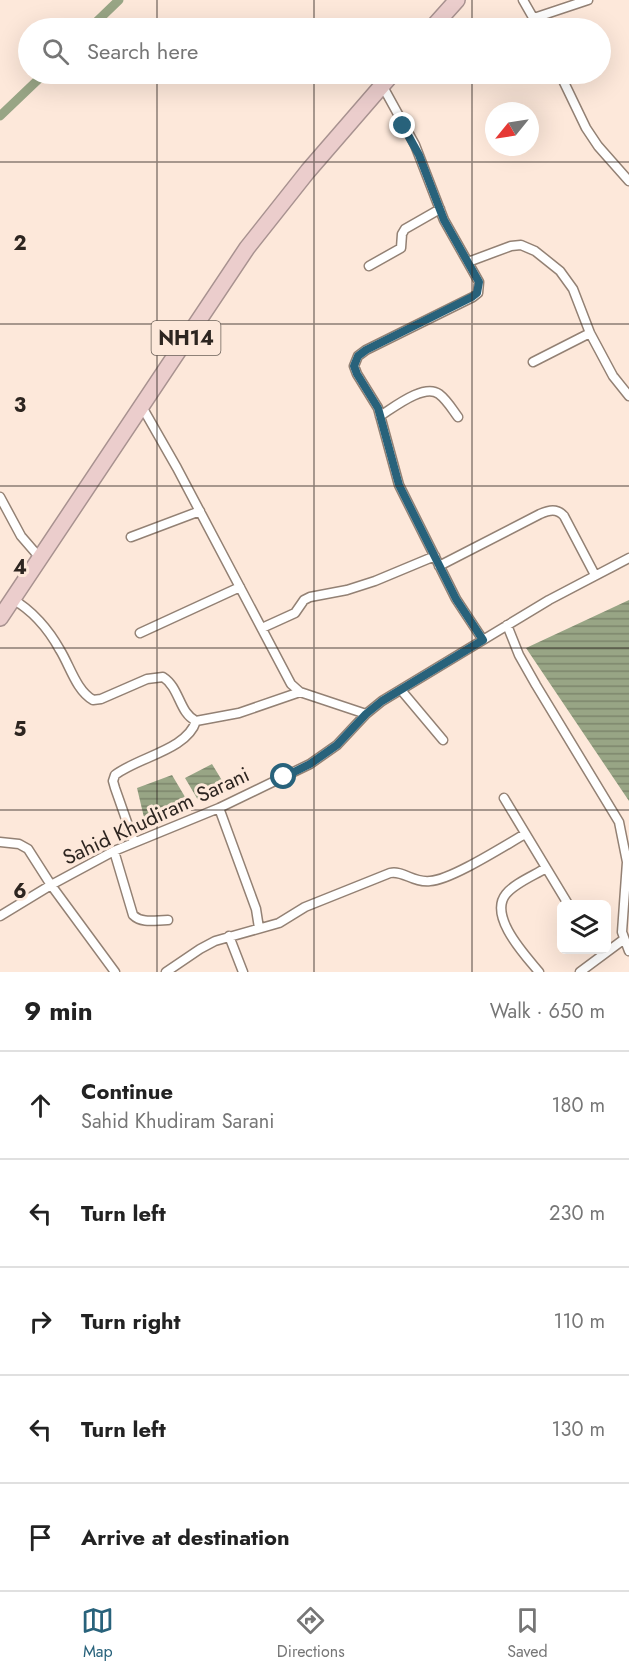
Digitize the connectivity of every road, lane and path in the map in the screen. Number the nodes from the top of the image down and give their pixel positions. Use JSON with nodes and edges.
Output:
{"nodes":[{"id":1,"x":458,"y":0,"type":"edge"},
{"id":2,"x":523,"y":0,"type":"edge"},
{"id":3,"x":588,"y":0,"type":"edge"},
{"id":4,"x":441,"y":18,"type":"edge"},
{"id":5,"x":534,"y":18,"type":"joint"},
{"id":6,"x":383,"y":84,"type":"edge"},
{"id":7,"x":389,"y":84,"type":"edge"},
{"id":8,"x":565,"y":84,"type":"edge"},
{"id":9,"x":629,"y":181,"type":"edge"},
{"id":10,"x":440,"y":209,"type":"junction"},
{"id":11,"x":468,"y":262,"type":"junction"},
{"id":12,"x":369,"y":267,"type":"dead end"},
{"id":13,"x":590,"y":333,"type":"junction"},
{"id":14,"x":533,"y":362,"type":"dead end"},
{"id":15,"x":629,"y":396,"type":"edge"},
{"id":16,"x":141,"y":405,"type":"junction"},
{"id":17,"x":380,"y":417,"type":"junction"},
{"id":18,"x":458,"y":417,"type":"dead end"},
{"id":19,"x":0,"y":497,"type":"edge"},
{"id":20,"x":200,"y":511,"type":"junction"},
{"id":21,"x":131,"y":537,"type":"dead end"},
{"id":22,"x":435,"y":556,"type":"junction"},
{"id":23,"x":40,"y":558,"type":"junction"},
{"id":24,"x":629,"y":558,"type":"edge"},
{"id":25,"x":440,"y":566,"type":"junction"},
{"id":26,"x":595,"y":575,"type":"junction"},
{"id":27,"x":240,"y":587,"type":"junction"},
{"id":28,"x":4,"y":609,"type":"edge"},
{"id":29,"x":507,"y":625,"type":"junction"},
{"id":30,"x":262,"y":628,"type":"junction"},
{"id":31,"x":140,"y":633,"type":"dead end"},
{"id":32,"x":483,"y":640,"type":"junction"},
{"id":33,"x":401,"y":690,"type":"junction"},
{"id":34,"x":300,"y":692,"type":"junction"},
{"id":35,"x":366,"y":714,"type":"junction"},
{"id":36,"x":196,"y":721,"type":"junction"},
{"id":37,"x":443,"y":740,"type":"dead end"},
{"id":38,"x":504,"y":798,"type":"dead end"},
{"id":39,"x":219,"y":808,"type":"junction"},
{"id":40,"x":629,"y":819,"type":"edge"},
{"id":41,"x":619,"y":822,"type":"junction"},
{"id":42,"x":525,"y":834,"type":"junction"},
{"id":43,"x":0,"y":842,"type":"edge"},
{"id":44,"x":134,"y":842,"type":"junction"},
{"id":45,"x":114,"y":851,"type":"junction"},
{"id":46,"x":628,"y":861,"type":"edge"},
{"id":47,"x":546,"y":868,"type":"junction"},
{"id":48,"x":51,"y":885,"type":"junction"},
{"id":49,"x":566,"y":900,"type":"edge"},
{"id":50,"x":627,"y":907,"type":"edge"},
{"id":51,"x":0,"y":916,"type":"edge"},
{"id":52,"x":168,"y":920,"type":"dead end"},
{"id":53,"x":259,"y":928,"type":"junction"},
{"id":54,"x":230,"y":936,"type":"junction"},
{"id":55,"x":627,"y":947,"type":"edge"},
{"id":56,"x":611,"y":951,"type":"edge"},
{"id":57,"x":597,"y":954,"type":"edge"},
{"id":58,"x":115,"y":972,"type":"edge"},
{"id":59,"x":166,"y":972,"type":"edge"},
{"id":60,"x":243,"y":972,"type":"edge"},
{"id":61,"x":538,"y":972,"type":"edge"},
{"id":62,"x":580,"y":972,"type":"edge"}],
"edges":[{"from":1,"to":4,"type":"highway"},
{"from":2,"to":5,"type":"street"},
{"from":3,"to":5,"type":"street"},
{"from":6,"to":16,"type":"highway","number":"NH14"},
{"from":7,"to":10,"type":"street"},
{"from":8,"to":9,"type":"street"},
{"from":10,"to":11,"type":"street"},
{"from":10,"to":12,"type":"street"},
{"from":11,"to":13,"type":"street"},
{"from":11,"to":17,"type":"street"},
{"from":13,"to":14,"type":"street"},
{"from":13,"to":15,"type":"street"},
{"from":16,"to":20,"type":"street"},
{"from":16,"to":23,"type":"highway","number":"NH14"},
{"from":17,"to":18,"type":"street"},
{"from":17,"to":22,"type":"street"},
{"from":19,"to":23,"type":"street"},
{"from":20,"to":21,"type":"street"},
{"from":20,"to":27,"type":"street"},
{"from":22,"to":25,"type":"street"},
{"from":22,"to":30,"type":"street"},
{"from":23,"to":28,"type":"highway","number":"NH14"},
{"from":24,"to":26,"type":"street","name":"Sahid Khudiram Sarani"},
{"from":25,"to":26,"type":"street"},
{"from":25,"to":32,"type":"street"},
{"from":26,"to":29,"type":"street","name":"Sahid Khudiram Sarani"},
{"from":27,"to":30,"type":"street"},
{"from":27,"to":31,"type":"street"},
{"from":28,"to":36,"type":"street"},
{"from":29,"to":32,"type":"street","name":"Sahid Khudiram Sarani"},
{"from":29,"to":41,"type":"street"},
{"from":30,"to":34,"type":"street"},
{"from":32,"to":33,"type":"street","name":"Sahid Khudiram Sarani"},
{"from":33,"to":35,"type":"street","name":"Sahid Khudiram Sarani"},
{"from":33,"to":37,"type":"street"},
{"from":34,"to":35,"type":"street"},
{"from":34,"to":36,"type":"street"},
{"from":35,"to":39,"type":"street","name":"Sahid Khudiram Sarani"},
{"from":36,"to":44,"type":"street"},
{"from":38,"to":42,"type":"street"},
{"from":39,"to":44,"type":"street","name":"Sahid Khudiram Sarani"},
{"from":39,"to":53,"type":"street"},
{"from":40,"to":41,"type":"street"},
{"from":41,"to":46,"type":"street"},
{"from":42,"to":47,"type":"street"},
{"from":42,"to":53,"type":"street"},
{"from":43,"to":48,"type":"street"},
{"from":44,"to":45,"type":"street","name":"Sahid Khudiram Sarani"},
{"from":45,"to":48,"type":"street","name":"Sahid Khudiram Sarani"},
{"from":45,"to":52,"type":"street"},
{"from":46,"to":50,"type":"street"},
{"from":47,"to":49,"type":"street"},
{"from":47,"to":61,"type":"street"},
{"from":48,"to":51,"type":"street","name":"Sahid Khudiram Sarani"},
{"from":48,"to":58,"type":"street"},
{"from":50,"to":55,"type":"street"},
{"from":53,"to":54,"type":"street"},
{"from":54,"to":59,"type":"street"},
{"from":54,"to":60,"type":"street"},
{"from":55,"to":56,"type":"street"},
{"from":57,"to":62,"type":"street"}]}
